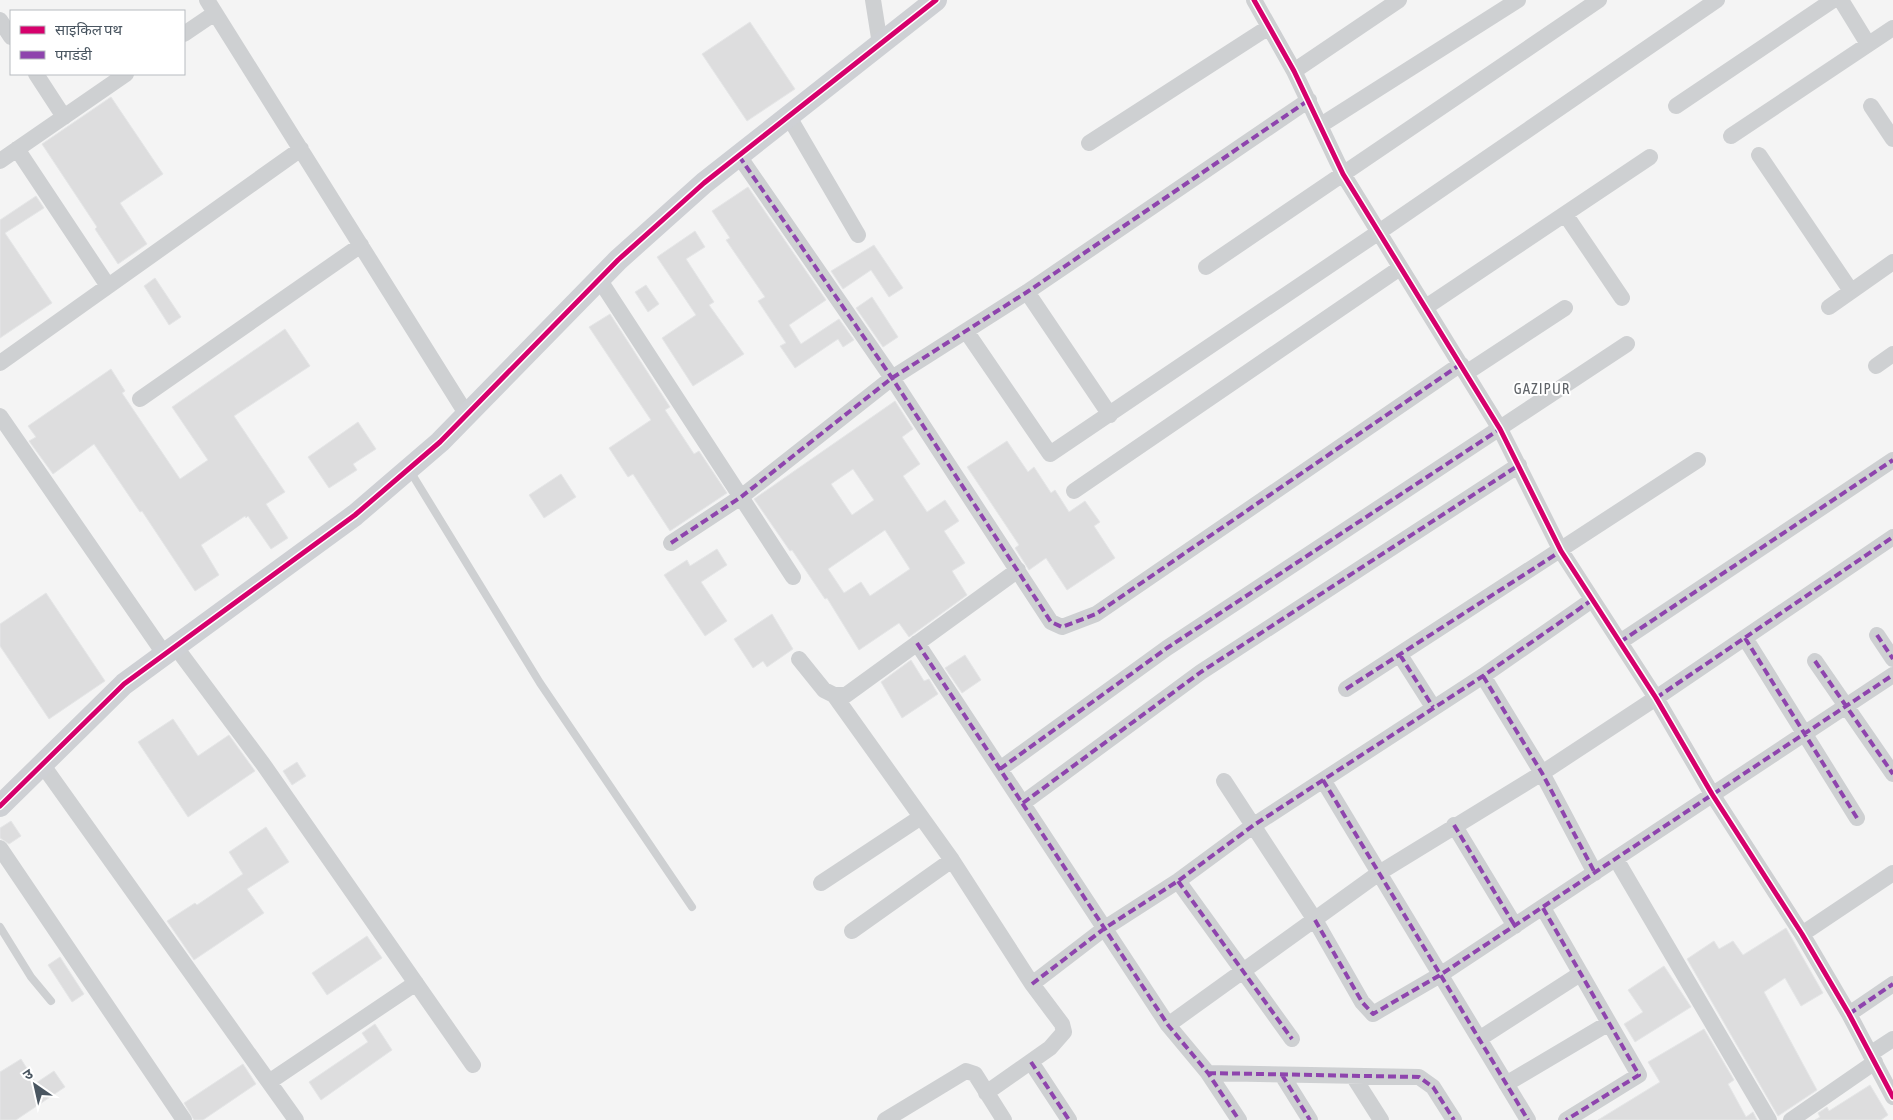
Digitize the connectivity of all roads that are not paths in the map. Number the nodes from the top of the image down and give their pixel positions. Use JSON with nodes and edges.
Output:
{"nodes":[{"id":1,"x":873,"y":0,"type":"edge"},
{"id":2,"x":936,"y":0,"type":"edge"},
{"id":3,"x":1399,"y":0,"type":"edge"},
{"id":4,"x":1518,"y":0,"type":"edge"},
{"id":5,"x":1599,"y":0,"type":"edge"},
{"id":6,"x":1717,"y":0,"type":"edge"},
{"id":7,"x":1833,"y":0,"type":"edge"},
{"id":8,"x":1841,"y":0,"type":"edge"},
{"id":9,"x":1259,"y":2,"type":"edge"},
{"id":10,"x":211,"y":6,"type":"edge"},
{"id":11,"x":0,"y":20,"type":"edge"},
{"id":12,"x":1269,"y":27,"type":"junction"},
{"id":13,"x":1893,"y":29,"type":"edge"},
{"id":14,"x":185,"y":33,"type":"edge"},
{"id":15,"x":10,"y":35,"type":"edge"},
{"id":16,"x":880,"y":44,"type":"junction"},
{"id":17,"x":1868,"y":44,"type":"junction"},
{"id":18,"x":1294,"y":71,"type":"junction"},
{"id":19,"x":37,"y":75,"type":"edge"},
{"id":20,"x":125,"y":75,"type":"edge"},
{"id":21,"x":1310,"y":100,"type":"junction"},
{"id":22,"x":1676,"y":106,"type":"dead end"},
{"id":23,"x":1871,"y":106,"type":"dead end"},
{"id":24,"x":789,"y":116,"type":"junction"},
{"id":25,"x":64,"y":117,"type":"junction"},
{"id":26,"x":1321,"y":125,"type":"junction"},
{"id":27,"x":1731,"y":136,"type":"dead end"},
{"id":28,"x":1893,"y":139,"type":"edge"},
{"id":29,"x":1089,"y":143,"type":"dead end"},
{"id":30,"x":18,"y":149,"type":"junction"},
{"id":31,"x":301,"y":149,"type":"junction"},
{"id":32,"x":1760,"y":155,"type":"dead end"},
{"id":33,"x":738,"y":156,"type":"junction"},
{"id":34,"x":1650,"y":157,"type":"dead end"},
{"id":35,"x":0,"y":161,"type":"edge"},
{"id":36,"x":1343,"y":174,"type":"junction"},
{"id":37,"x":1565,"y":214,"type":"junction"},
{"id":38,"x":1379,"y":232,"type":"junction"},
{"id":39,"x":858,"y":235,"type":"dead end"},
{"id":40,"x":361,"y":245,"type":"junction"},
{"id":41,"x":1893,"y":262,"type":"edge"},
{"id":42,"x":1206,"y":267,"type":"dead end"},
{"id":43,"x":1400,"y":268,"type":"junction"},
{"id":44,"x":599,"y":279,"type":"junction"},
{"id":45,"x":108,"y":286,"type":"junction"},
{"id":46,"x":1851,"y":291,"type":"junction"},
{"id":47,"x":1027,"y":292,"type":"junction"},
{"id":48,"x":1622,"y":298,"type":"dead end"},
{"id":49,"x":1829,"y":307,"type":"dead end"},
{"id":50,"x":1426,"y":308,"type":"junction"},
{"id":51,"x":1565,"y":308,"type":"dead end"},
{"id":52,"x":966,"y":331,"type":"junction"},
{"id":53,"x":1627,"y":344,"type":"dead end"},
{"id":54,"x":1893,"y":354,"type":"edge"},
{"id":55,"x":0,"y":363,"type":"edge"},
{"id":56,"x":1876,"y":366,"type":"dead end"},
{"id":57,"x":1464,"y":368,"type":"junction"},
{"id":58,"x":892,"y":378,"type":"junction"},
{"id":59,"x":140,"y":400,"type":"dead end"},
{"id":60,"x":467,"y":415,"type":"junction"},
{"id":61,"x":1110,"y":415,"type":"junction"},
{"id":62,"x":0,"y":416,"type":"edge"},
{"id":63,"x":1500,"y":429,"type":"junction"},
{"id":64,"x":1698,"y":460,"type":"dead end"},
{"id":65,"x":1893,"y":460,"type":"edge"},
{"id":66,"x":1519,"y":465,"type":"junction"},
{"id":67,"x":409,"y":469,"type":"junction"},
{"id":68,"x":1074,"y":491,"type":"dead end"},
{"id":69,"x":741,"y":497,"type":"junction"},
{"id":70,"x":1893,"y":537,"type":"edge"},
{"id":71,"x":671,"y":543,"type":"dead end"},
{"id":72,"x":1560,"y":550,"type":"junction"},
{"id":73,"x":1018,"y":570,"type":"junction"},
{"id":74,"x":793,"y":577,"type":"dead end"},
{"id":75,"x":1592,"y":600,"type":"junction"},
{"id":76,"x":1877,"y":636,"type":"dead end"},
{"id":77,"x":1745,"y":638,"type":"junction"},
{"id":78,"x":1620,"y":642,"type":"junction"},
{"id":79,"x":917,"y":643,"type":"junction"},
{"id":80,"x":170,"y":650,"type":"junction"},
{"id":81,"x":1400,"y":655,"type":"junction"},
{"id":82,"x":799,"y":658,"type":"dead end"},
{"id":83,"x":1893,"y":659,"type":"edge"},
{"id":84,"x":1816,"y":661,"type":"dead end"},
{"id":85,"x":1893,"y":675,"type":"edge"},
{"id":86,"x":1484,"y":676,"type":"junction"},
{"id":87,"x":1346,"y":689,"type":"dead end"},
{"id":88,"x":834,"y":695,"type":"junction"},
{"id":89,"x":1656,"y":698,"type":"junction"},
{"id":90,"x":1846,"y":706,"type":"junction"},
{"id":91,"x":1433,"y":708,"type":"junction"},
{"id":92,"x":1803,"y":734,"type":"junction"},
{"id":93,"x":42,"y":764,"type":"junction"},
{"id":94,"x":1000,"y":769,"type":"junction"},
{"id":95,"x":1542,"y":773,"type":"junction"},
{"id":96,"x":1893,"y":774,"type":"edge"},
{"id":97,"x":1323,"y":780,"type":"junction"},
{"id":98,"x":1224,"y":781,"type":"dead end"},
{"id":99,"x":1712,"y":794,"type":"junction"},
{"id":100,"x":1023,"y":803,"type":"junction"},
{"id":101,"x":0,"y":806,"type":"edge"},
{"id":102,"x":921,"y":817,"type":"junction"},
{"id":103,"x":1857,"y":818,"type":"dead end"},
{"id":104,"x":1254,"y":825,"type":"junction"},
{"id":105,"x":1454,"y":825,"type":"junction"},
{"id":106,"x":0,"y":848,"type":"edge"},
{"id":107,"x":1616,"y":859,"type":"junction"},
{"id":108,"x":952,"y":860,"type":"junction"},
{"id":109,"x":1379,"y":873,"type":"junction"},
{"id":110,"x":1595,"y":873,"type":"junction"},
{"id":111,"x":1893,"y":873,"type":"edge"},
{"id":112,"x":1178,"y":881,"type":"junction"},
{"id":113,"x":821,"y":883,"type":"dead end"},
{"id":114,"x":692,"y":907,"type":"dead end"},
{"id":115,"x":1542,"y":908,"type":"junction"},
{"id":116,"x":1315,"y":920,"type":"junction"},
{"id":117,"x":1515,"y":926,"type":"junction"},
{"id":118,"x":0,"y":927,"type":"edge"},
{"id":119,"x":1105,"y":928,"type":"junction"},
{"id":120,"x":852,"y":931,"type":"dead end"},
{"id":121,"x":1802,"y":934,"type":"junction"},
{"id":122,"x":1244,"y":973,"type":"junction"},
{"id":123,"x":1580,"y":974,"type":"junction"},
{"id":124,"x":1440,"y":975,"type":"junction"},
{"id":125,"x":416,"y":983,"type":"junction"},
{"id":126,"x":1032,"y":984,"type":"junction"},
{"id":127,"x":1893,"y":984,"type":"edge"},
{"id":128,"x":51,"y":1001,"type":"dead end"},
{"id":129,"x":1850,"y":1014,"type":"junction"},
{"id":130,"x":1609,"y":1023,"type":"junction"},
{"id":131,"x":1168,"y":1025,"type":"junction"},
{"id":132,"x":1292,"y":1039,"type":"dead end"},
{"id":133,"x":1479,"y":1039,"type":"junction"},
{"id":134,"x":1893,"y":1039,"type":"edge"},
{"id":135,"x":1872,"y":1058,"type":"junction"},
{"id":136,"x":1030,"y":1062,"type":"junction"},
{"id":137,"x":473,"y":1065,"type":"dead end"},
{"id":138,"x":1208,"y":1073,"type":"junction"},
{"id":139,"x":1282,"y":1074,"type":"junction"},
{"id":140,"x":1353,"y":1076,"type":"junction"},
{"id":141,"x":269,"y":1082,"type":"junction"},
{"id":142,"x":1506,"y":1084,"type":"junction"},
{"id":143,"x":986,"y":1094,"type":"junction"},
{"id":144,"x":1893,"y":1097,"type":"edge"},
{"id":145,"x":184,"y":1120,"type":"edge"},
{"id":146,"x":296,"y":1120,"type":"edge"},
{"id":147,"x":885,"y":1120,"type":"edge"},
{"id":148,"x":1004,"y":1120,"type":"edge"},
{"id":149,"x":1069,"y":1120,"type":"edge"},
{"id":150,"x":1239,"y":1120,"type":"edge"},
{"id":151,"x":1310,"y":1120,"type":"edge"},
{"id":152,"x":1381,"y":1120,"type":"edge"},
{"id":153,"x":1454,"y":1120,"type":"edge"},
{"id":154,"x":1528,"y":1120,"type":"edge"},
{"id":155,"x":1566,"y":1120,"type":"edge"},
{"id":156,"x":1769,"y":1120,"type":"edge"},
{"id":157,"x":1792,"y":1120,"type":"edge"}],
"edges":[{"from":1,"to":16,"type":"street"},
{"from":2,"to":16,"type":"street"},
{"from":3,"to":18,"type":"street"},
{"from":4,"to":26,"type":"street"},
{"from":5,"to":36,"type":"street"},
{"from":6,"to":38,"type":"street"},
{"from":7,"to":22,"type":"street"},
{"from":8,"to":17,"type":"street"},
{"from":9,"to":12,"type":"street"},
{"from":10,"to":14,"type":"street"},
{"from":10,"to":31,"type":"street"},
{"from":11,"to":15,"type":"street"},
{"from":12,"to":18,"type":"street"},
{"from":12,"to":29,"type":"street"},
{"from":13,"to":17,"type":"street"},
{"from":16,"to":24,"type":"street"},
{"from":17,"to":27,"type":"street"},
{"from":18,"to":21,"type":"street"},
{"from":19,"to":25,"type":"street"},
{"from":20,"to":25,"type":"street"},
{"from":21,"to":26,"type":"street"},
{"from":21,"to":47,"type":"street"},
{"from":23,"to":28,"type":"street"},
{"from":24,"to":33,"type":"street"},
{"from":24,"to":39,"type":"street"},
{"from":25,"to":30,"type":"street"},
{"from":26,"to":36,"type":"street"},
{"from":30,"to":35,"type":"street"},
{"from":30,"to":45,"type":"street"},
{"from":31,"to":40,"type":"street"},
{"from":31,"to":45,"type":"street"},
{"from":32,"to":46,"type":"street"},
{"from":33,"to":44,"type":"street"},
{"from":33,"to":58,"type":"street"},
{"from":34,"to":37,"type":"street"},
{"from":36,"to":38,"type":"street"},
{"from":36,"to":42,"type":"street"},
{"from":37,"to":48,"type":"street"},
{"from":37,"to":50,"type":"street"},
{"from":38,"to":43,"type":"street"},
{"from":38,"to":61,"type":"street"},
{"from":40,"to":59,"type":"street"},
{"from":40,"to":60,"type":"street"},
{"from":41,"to":46,"type":"street"},
{"from":43,"to":50,"type":"street"},
{"from":43,"to":68,"type":"street"},
{"from":44,"to":60,"type":"street"},
{"from":44,"to":69,"type":"street"},
{"from":45,"to":55,"type":"street"},
{"from":46,"to":49,"type":"street"},
{"from":47,"to":52,"type":"street"},
{"from":47,"to":61,"type":"street"},
{"from":50,"to":57,"type":"street"},
{"from":51,"to":57,"type":"street"},
{"from":52,"to":58,"type":"street"},
{"from":52,"to":61,"type":"street"},
{"from":53,"to":63,"type":"street"},
{"from":54,"to":56,"type":"street"},
{"from":57,"to":63,"type":"street"},
{"from":57,"to":73,"type":"street"},
{"from":58,"to":69,"type":"street"},
{"from":58,"to":73,"type":"street"},
{"from":60,"to":67,"type":"street"},
{"from":62,"to":80,"type":"street"},
{"from":63,"to":66,"type":"street"},
{"from":63,"to":94,"type":"street"},
{"from":64,"to":72,"type":"street"},
{"from":65,"to":78,"type":"street"},
{"from":66,"to":72,"type":"street"},
{"from":66,"to":100,"type":"street"},
{"from":67,"to":80,"type":"street"},
{"from":67,"to":114,"type":"lane"},
{"from":69,"to":71,"type":"street"},
{"from":69,"to":74,"type":"street"},
{"from":70,"to":77,"type":"street"},
{"from":72,"to":75,"type":"street"},
{"from":72,"to":81,"type":"street"},
{"from":73,"to":79,"type":"street"},
{"from":75,"to":78,"type":"street"},
{"from":75,"to":86,"type":"street"},
{"from":76,"to":83,"type":"street"},
{"from":77,"to":89,"type":"street"},
{"from":77,"to":92,"type":"street"},
{"from":78,"to":89,"type":"street"},
{"from":79,"to":88,"type":"street"},
{"from":79,"to":94,"type":"street"},
{"from":80,"to":93,"type":"street"},
{"from":80,"to":125,"type":"street"},
{"from":81,"to":87,"type":"street"},
{"from":81,"to":91,"type":"street"},
{"from":82,"to":88,"type":"street"},
{"from":84,"to":90,"type":"street"},
{"from":85,"to":90,"type":"street"},
{"from":86,"to":91,"type":"street"},
{"from":86,"to":95,"type":"street"},
{"from":88,"to":102,"type":"street"},
{"from":89,"to":95,"type":"street"},
{"from":89,"to":99,"type":"street"},
{"from":90,"to":92,"type":"street"},
{"from":90,"to":96,"type":"street"},
{"from":91,"to":97,"type":"street"},
{"from":92,"to":99,"type":"street"},
{"from":92,"to":103,"type":"street"},
{"from":93,"to":101,"type":"street"},
{"from":93,"to":141,"type":"street"},
{"from":94,"to":100,"type":"street"},
{"from":95,"to":105,"type":"street"},
{"from":95,"to":110,"type":"street"},
{"from":97,"to":104,"type":"street"},
{"from":97,"to":109,"type":"street"},
{"from":98,"to":104,"type":"street"},
{"from":99,"to":107,"type":"street"},
{"from":99,"to":121,"type":"street"},
{"from":100,"to":119,"type":"street"},
{"from":102,"to":108,"type":"street"},
{"from":102,"to":113,"type":"street"},
{"from":104,"to":112,"type":"street"},
{"from":104,"to":116,"type":"street"},
{"from":105,"to":109,"type":"street"},
{"from":105,"to":117,"type":"street"},
{"from":106,"to":145,"type":"street"},
{"from":107,"to":110,"type":"street"},
{"from":107,"to":156,"type":"street"},
{"from":108,"to":120,"type":"street"},
{"from":108,"to":126,"type":"street"},
{"from":109,"to":116,"type":"street"},
{"from":109,"to":124,"type":"street"},
{"from":110,"to":115,"type":"street"},
{"from":111,"to":121,"type":"street"},
{"from":112,"to":119,"type":"street"},
{"from":112,"to":122,"type":"street"},
{"from":115,"to":117,"type":"street"},
{"from":115,"to":123,"type":"street"},
{"from":116,"to":122,"type":"street"},
{"from":116,"to":124,"type":"street"},
{"from":117,"to":124,"type":"street"},
{"from":118,"to":128,"type":"lane"},
{"from":119,"to":126,"type":"street"},
{"from":119,"to":131,"type":"street"},
{"from":121,"to":129,"type":"street"},
{"from":122,"to":131,"type":"street"},
{"from":122,"to":132,"type":"street"},
{"from":123,"to":130,"type":"street"},
{"from":123,"to":133,"type":"street"},
{"from":124,"to":133,"type":"street"},
{"from":125,"to":137,"type":"street"},
{"from":125,"to":141,"type":"street"},
{"from":126,"to":136,"type":"street"},
{"from":127,"to":129,"type":"street"},
{"from":129,"to":135,"type":"street"},
{"from":130,"to":142,"type":"street"},
{"from":130,"to":155,"type":"street"},
{"from":131,"to":138,"type":"street"},
{"from":133,"to":142,"type":"street"},
{"from":134,"to":135,"type":"street"},
{"from":135,"to":144,"type":"street"},
{"from":135,"to":157,"type":"street"},
{"from":136,"to":143,"type":"street"},
{"from":136,"to":149,"type":"street"},
{"from":138,"to":139,"type":"street"},
{"from":138,"to":150,"type":"street"},
{"from":139,"to":140,"type":"street"},
{"from":139,"to":151,"type":"street"},
{"from":140,"to":152,"type":"street"},
{"from":140,"to":153,"type":"street"},
{"from":141,"to":146,"type":"street"},
{"from":142,"to":154,"type":"street"},
{"from":143,"to":147,"type":"street"},
{"from":143,"to":148,"type":"street"}]}
